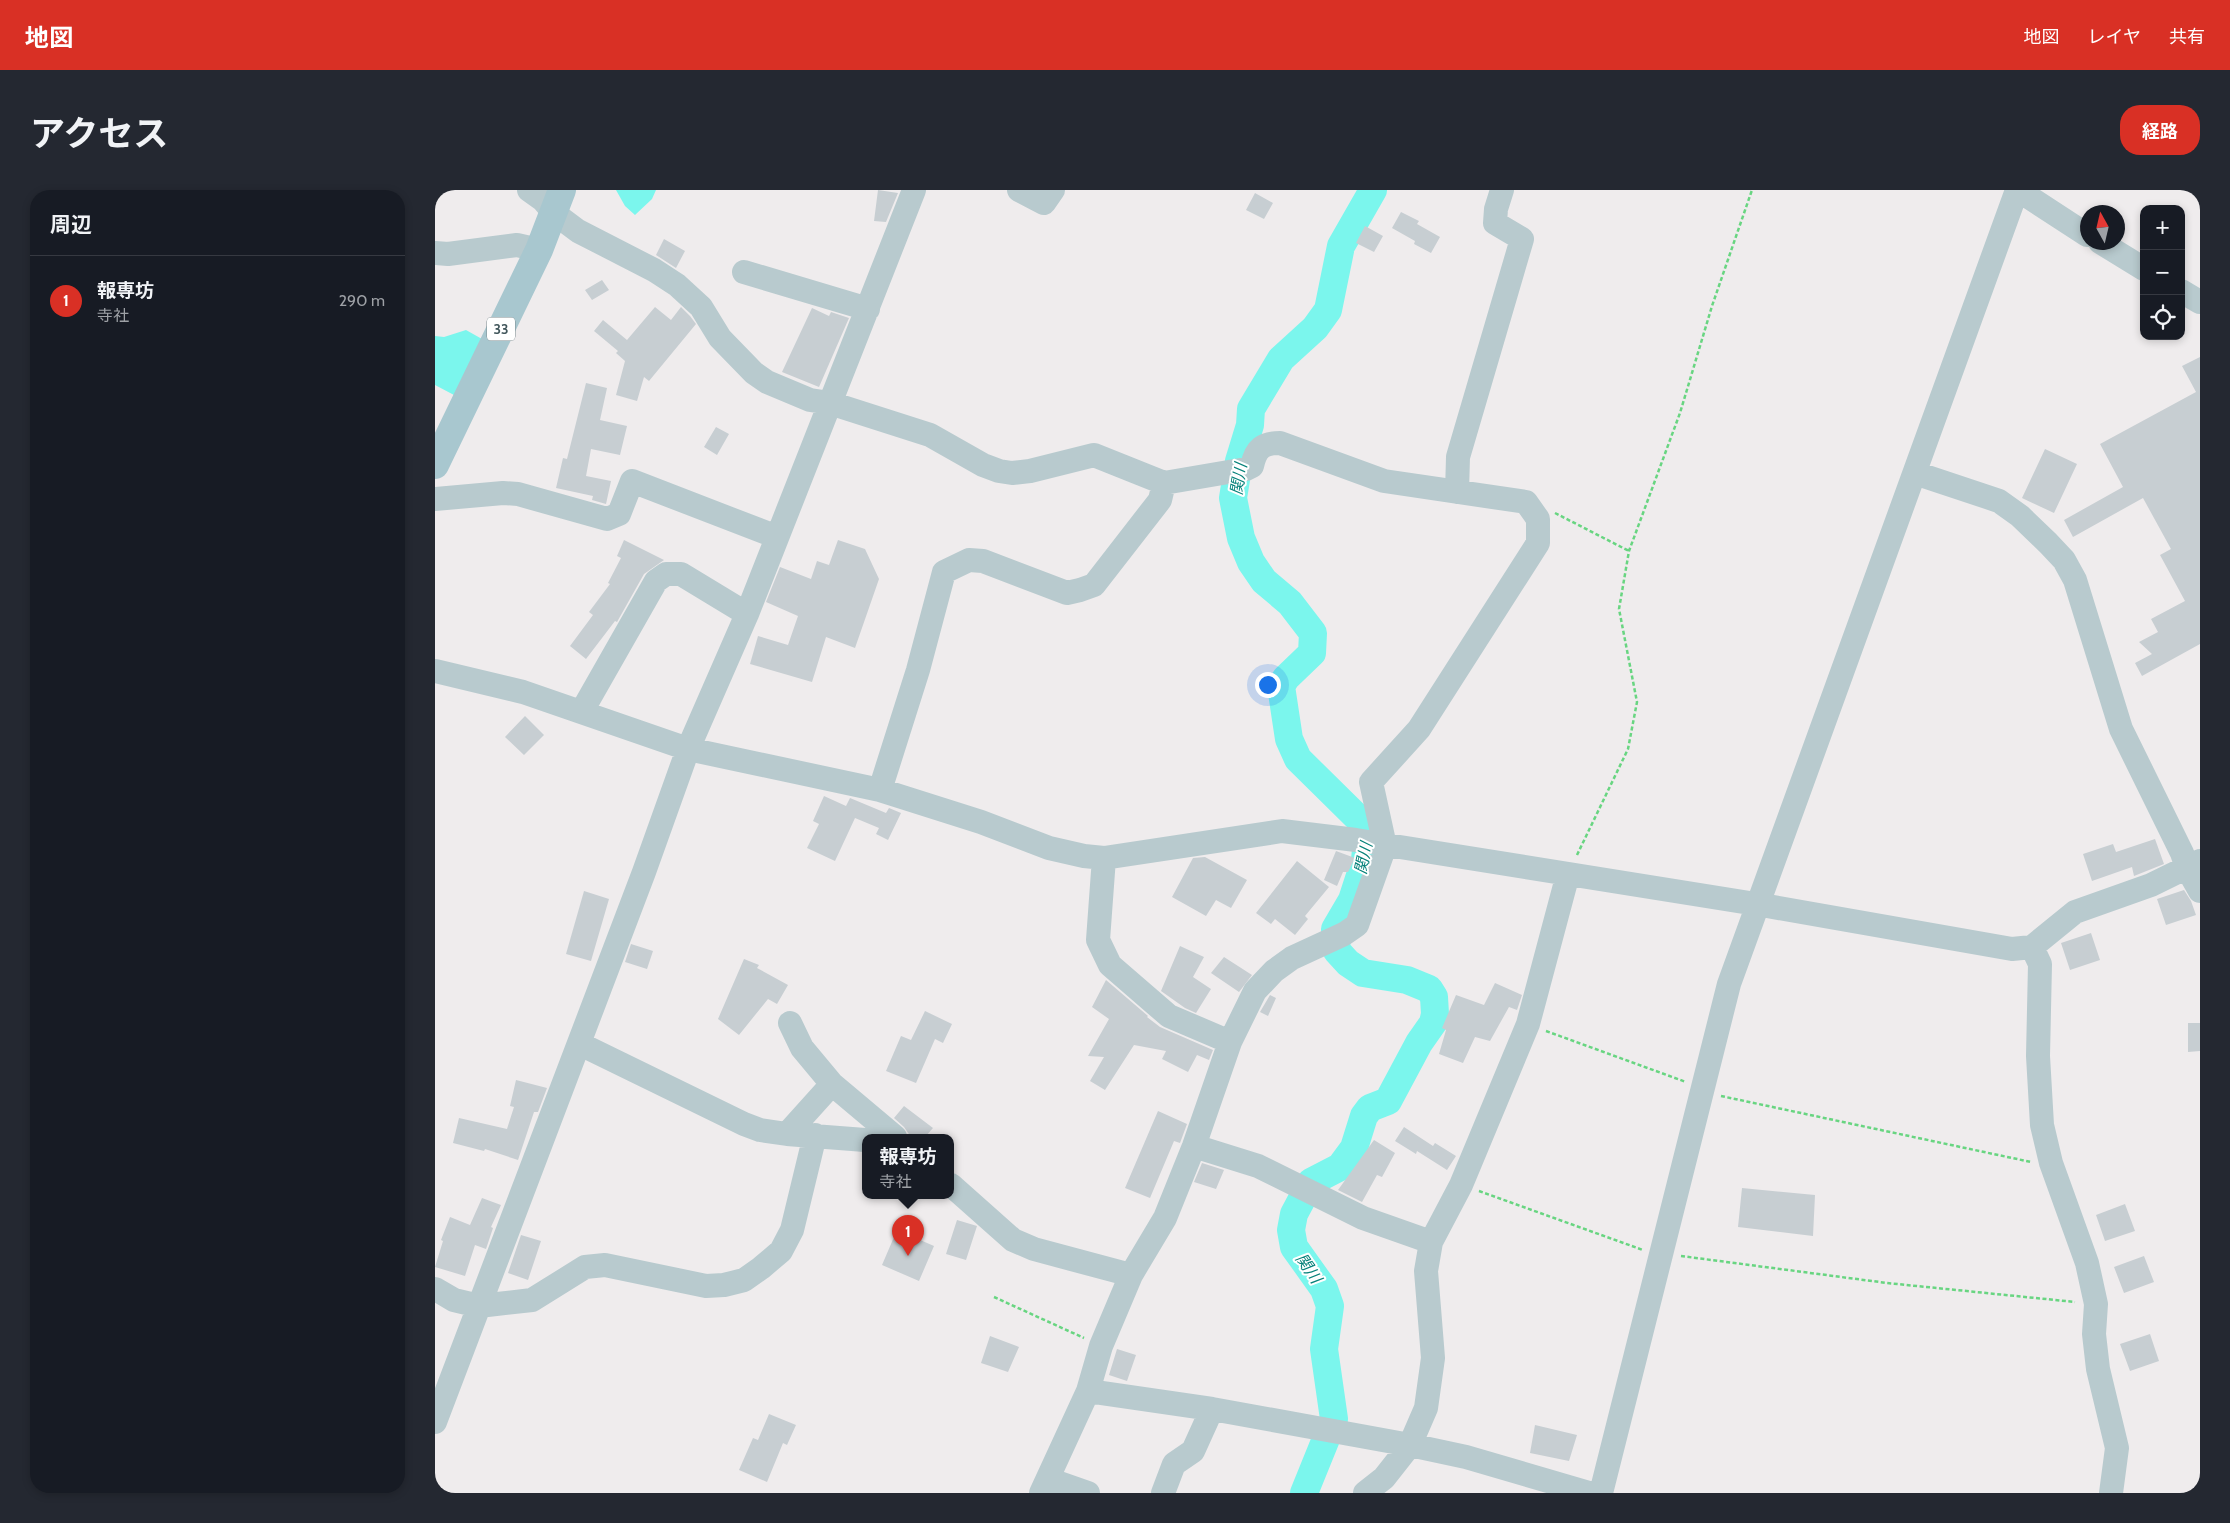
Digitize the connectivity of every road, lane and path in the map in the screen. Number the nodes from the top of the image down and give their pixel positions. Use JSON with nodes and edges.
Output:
{"nodes":[{"id":1,"x":529,"y":190,"type":"edge"},
{"id":2,"x":914,"y":190,"type":"edge"},
{"id":3,"x":1019,"y":190,"type":"edge"},
{"id":4,"x":1053,"y":190,"type":"edge"},
{"id":5,"x":1502,"y":190,"type":"edge"},
{"id":6,"x":1752,"y":190,"type":"edge"},
{"id":7,"x":2017,"y":190,"type":"edge"},
{"id":8,"x":558,"y":201,"type":"edge"},
{"id":9,"x":2080,"y":230,"type":"edge"},
{"id":10,"x":539,"y":250,"type":"junction"},
{"id":11,"x":2113,"y":250,"type":"edge"},
{"id":12,"x":435,"y":253,"type":"edge"},
{"id":13,"x":2140,"y":267,"type":"edge"},
{"id":14,"x":745,"y":272,"type":"dead end"},
{"id":15,"x":2185,"y":293,"type":"edge"},
{"id":16,"x":2200,"y":302,"type":"edge"},
{"id":17,"x":868,"y":309,"type":"junction"},
{"id":18,"x":830,"y":403,"type":"junction"},
{"id":19,"x":435,"y":465,"type":"edge"},
{"id":20,"x":1915,"y":474,"type":"junction"},
{"id":21,"x":1164,"y":484,"type":"junction"},
{"id":22,"x":1457,"y":492,"type":"junction"},
{"id":23,"x":435,"y":499,"type":"edge"},
{"id":24,"x":1538,"y":519,"type":"junction"},
{"id":25,"x":777,"y":537,"type":"junction"},
{"id":26,"x":1629,"y":551,"type":"junction"},
{"id":27,"x":747,"y":614,"type":"junction"},
{"id":28,"x":435,"y":671,"type":"edge"},
{"id":29,"x":582,"y":711,"type":"junction"},
{"id":30,"x":688,"y":749,"type":"junction"},
{"id":31,"x":879,"y":790,"type":"junction"},
{"id":32,"x":1372,"y":843,"type":"junction"},
{"id":33,"x":1104,"y":858,"type":"junction"},
{"id":34,"x":2193,"y":864,"type":"edge"},
{"id":35,"x":1568,"y":874,"type":"junction"},
{"id":36,"x":2200,"y":891,"type":"edge"},
{"id":37,"x":1757,"y":904,"type":"junction"},
{"id":38,"x":2032,"y":947,"type":"junction"},
{"id":39,"x":790,"y":1023,"type":"dead end"},
{"id":40,"x":1528,"y":1024,"type":"junction"},
{"id":41,"x":1230,"y":1042,"type":"junction"},
{"id":42,"x":580,"y":1044,"type":"junction"},
{"id":43,"x":832,"y":1084,"type":"junction"},
{"id":44,"x":1701,"y":1088,"type":"junction"},
{"id":45,"x":787,"y":1134,"type":"junction"},
{"id":46,"x":891,"y":1134,"type":"edge"},
{"id":47,"x":815,"y":1135,"type":"junction"},
{"id":48,"x":862,"y":1140,"type":"edge"},
{"id":49,"x":1194,"y":1146,"type":"junction"},
{"id":50,"x":2051,"y":1163,"type":"junction"},
{"id":51,"x":1461,"y":1185,"type":"junction"},
{"id":52,"x":954,"y":1188,"type":"edge"},
{"id":53,"x":1431,"y":1242,"type":"junction"},
{"id":54,"x":1660,"y":1254,"type":"junction"},
{"id":55,"x":1131,"y":1275,"type":"junction"},
{"id":56,"x":435,"y":1289,"type":"edge"},
{"id":57,"x":994,"y":1297,"type":"dead end"},
{"id":58,"x":2096,"y":1304,"type":"junction"},
{"id":59,"x":479,"y":1306,"type":"junction"},
{"id":60,"x":1101,"y":1346,"type":"junction"},
{"id":61,"x":1088,"y":1392,"type":"junction"},
{"id":62,"x":1212,"y":1408,"type":"junction"},
{"id":63,"x":435,"y":1422,"type":"edge"},
{"id":64,"x":1410,"y":1445,"type":"junction"},
{"id":65,"x":1045,"y":1486,"type":"edge"},
{"id":66,"x":1088,"y":1493,"type":"edge"},
{"id":67,"x":1163,"y":1493,"type":"edge"},
{"id":68,"x":1365,"y":1493,"type":"edge"},
{"id":69,"x":1589,"y":1493,"type":"edge"},
{"id":70,"x":1601,"y":1493,"type":"edge"},
{"id":71,"x":2111,"y":1493,"type":"edge"}],
"edges":[{"from":1,"to":8,"type":"street"},
{"from":2,"to":17,"type":"street"},
{"from":3,"to":4,"type":"street"},
{"from":5,"to":22,"type":"street"},
{"from":6,"to":26,"type":"path"},
{"from":7,"to":9,"type":"street"},
{"from":7,"to":20,"type":"street"},
{"from":8,"to":10,"type":"main road","number":"33"},
{"from":8,"to":18,"type":"street"},
{"from":10,"to":12,"type":"street"},
{"from":10,"to":19,"type":"main road","number":"33"},
{"from":11,"to":13,"type":"street"},
{"from":14,"to":17,"type":"street"},
{"from":15,"to":16,"type":"street"},
{"from":17,"to":18,"type":"street"},
{"from":18,"to":21,"type":"street"},
{"from":18,"to":25,"type":"street"},
{"from":20,"to":34,"type":"street"},
{"from":20,"to":37,"type":"street"},
{"from":21,"to":22,"type":"street"},
{"from":21,"to":31,"type":"street"},
{"from":22,"to":24,"type":"street"},
{"from":23,"to":25,"type":"street"},
{"from":24,"to":26,"type":"path"},
{"from":24,"to":32,"type":"street"},
{"from":25,"to":27,"type":"street"},
{"from":26,"to":35,"type":"path"},
{"from":27,"to":29,"type":"street"},
{"from":27,"to":30,"type":"street"},
{"from":28,"to":29,"type":"street"},
{"from":29,"to":30,"type":"street"},
{"from":30,"to":31,"type":"street"},
{"from":30,"to":42,"type":"street"},
{"from":31,"to":33,"type":"street"},
{"from":32,"to":33,"type":"street"},
{"from":32,"to":35,"type":"street"},
{"from":32,"to":41,"type":"street"},
{"from":33,"to":41,"type":"street"},
{"from":34,"to":36,"type":"street"},
{"from":34,"to":38,"type":"street"},
{"from":35,"to":37,"type":"street"},
{"from":35,"to":40,"type":"street"},
{"from":37,"to":38,"type":"street"},
{"from":37,"to":44,"type":"street"},
{"from":38,"to":50,"type":"street"},
{"from":39,"to":43,"type":"street"},
{"from":40,"to":44,"type":"path"},
{"from":40,"to":51,"type":"street"},
{"from":41,"to":49,"type":"street"},
{"from":42,"to":45,"type":"street"},
{"from":42,"to":59,"type":"street"},
{"from":43,"to":45,"type":"street"},
{"from":43,"to":46,"type":"street"},
{"from":44,"to":50,"type":"path"},
{"from":44,"to":54,"type":"street"},
{"from":45,"to":47,"type":"street"},
{"from":47,"to":48,"type":"street"},
{"from":47,"to":59,"type":"street"},
{"from":49,"to":53,"type":"street"},
{"from":49,"to":55,"type":"street"},
{"from":50,"to":58,"type":"street"},
{"from":51,"to":53,"type":"street"},
{"from":51,"to":54,"type":"path"},
{"from":52,"to":55,"type":"street"},
{"from":53,"to":64,"type":"street"},
{"from":54,"to":58,"type":"path"},
{"from":54,"to":70,"type":"street"},
{"from":55,"to":60,"type":"street"},
{"from":56,"to":59,"type":"street"},
{"from":57,"to":60,"type":"path"},
{"from":58,"to":71,"type":"street"},
{"from":59,"to":63,"type":"street"},
{"from":60,"to":61,"type":"street"},
{"from":61,"to":62,"type":"street"},
{"from":61,"to":65,"type":"street"},
{"from":62,"to":64,"type":"street"},
{"from":62,"to":67,"type":"street"},
{"from":64,"to":68,"type":"street"},
{"from":64,"to":69,"type":"street"},
{"from":65,"to":66,"type":"street"}]}
